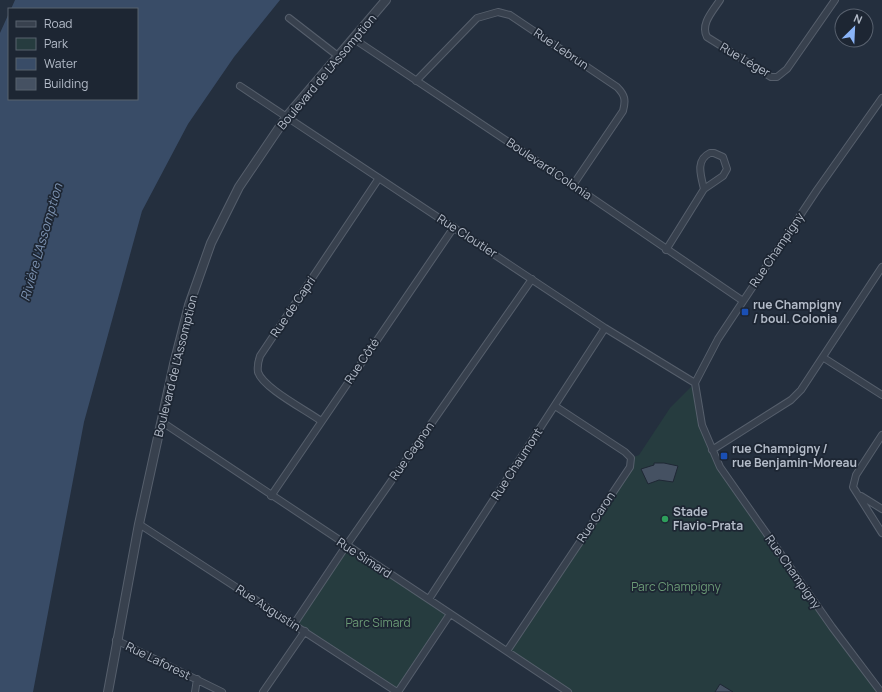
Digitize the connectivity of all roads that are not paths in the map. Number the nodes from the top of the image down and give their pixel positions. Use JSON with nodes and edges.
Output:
{"nodes":[{"id":1,"x":386,"y":0,"type":"edge"},
{"id":2,"x":720,"y":0,"type":"edge"},
{"id":3,"x":835,"y":0,"type":"edge"},
{"id":4,"x":289,"y":18,"type":"dead end"},
{"id":5,"x":354,"y":39,"type":"junction"},
{"id":6,"x":338,"y":56,"type":"junction"},
{"id":7,"x":416,"y":81,"type":"junction"},
{"id":8,"x":240,"y":86,"type":"dead end"},
{"id":9,"x":882,"y":98,"type":"edge"},
{"id":10,"x":287,"y":116,"type":"junction"},
{"id":11,"x":379,"y":178,"type":"junction"},
{"id":12,"x":573,"y":185,"type":"junction"},
{"id":13,"x":704,"y":189,"type":"junction"},
{"id":14,"x":454,"y":227,"type":"junction"},
{"id":15,"x":666,"y":250,"type":"junction"},
{"id":16,"x":882,"y":267,"type":"edge"},
{"id":17,"x":876,"y":277,"type":"junction"},
{"id":18,"x":532,"y":279,"type":"junction"},
{"id":19,"x":882,"y":281,"type":"edge"},
{"id":20,"x":743,"y":301,"type":"junction"},
{"id":21,"x":606,"y":328,"type":"junction"},
{"id":22,"x":824,"y":358,"type":"junction"},
{"id":23,"x":695,"y":384,"type":"junction"},
{"id":24,"x":882,"y":395,"type":"edge"},
{"id":25,"x":555,"y":406,"type":"junction"},
{"id":26,"x":321,"y":421,"type":"junction"},
{"id":27,"x":162,"y":422,"type":"junction"},
{"id":28,"x":882,"y":435,"type":"edge"},
{"id":29,"x":712,"y":450,"type":"junction"},
{"id":30,"x":860,"y":495,"type":"junction"},
{"id":31,"x":272,"y":496,"type":"junction"},
{"id":32,"x":882,"y":509,"type":"edge"},
{"id":33,"x":139,"y":524,"type":"junction"},
{"id":34,"x":882,"y":533,"type":"edge"},
{"id":35,"x":346,"y":546,"type":"junction"},
{"id":36,"x":429,"y":599,"type":"junction"},
{"id":37,"x":450,"y":614,"type":"junction"},
{"id":38,"x":294,"y":624,"type":"junction"},
{"id":39,"x":305,"y":631,"type":"junction"},
{"id":40,"x":116,"y":640,"type":"junction"},
{"id":41,"x":507,"y":652,"type":"junction"},
{"id":42,"x":197,"y":679,"type":"junction"},
{"id":43,"x":108,"y":692,"type":"edge"},
{"id":44,"x":195,"y":692,"type":"edge"},
{"id":45,"x":222,"y":692,"type":"edge"},
{"id":46,"x":263,"y":692,"type":"edge"},
{"id":47,"x":398,"y":692,"type":"edge"},
{"id":48,"x":568,"y":692,"type":"edge"},
{"id":49,"x":881,"y":692,"type":"edge"}],
"edges":[{"from":1,"to":5,"type":"street","name":"Boulevard de L'Assomption"},
{"from":2,"to":3,"type":"street","name":"Rue Léger"},
{"from":4,"to":6,"type":"street"},
{"from":5,"to":6,"type":"street","name":"Boulevard de L'Assomption"},
{"from":5,"to":7,"type":"street","name":"Boulevard Colonia"},
{"from":6,"to":10,"type":"street","name":"Boulevard de L'Assomption"},
{"from":7,"to":12,"type":"street","name":"Boulevard Colonia"},
{"from":7,"to":12,"type":"street","name":"Rue Lebrun"},
{"from":8,"to":10,"type":"street","name":"Rue Cloutier"},
{"from":9,"to":20,"type":"street","name":"Rue Champigny"},
{"from":10,"to":11,"type":"street","name":"Rue Cloutier"},
{"from":10,"to":27,"type":"street","name":"Boulevard de L'Assomption"},
{"from":11,"to":14,"type":"street","name":"Rue Cloutier"},
{"from":11,"to":26,"type":"street","name":"Rue de Capri"},
{"from":12,"to":15,"type":"street","name":"Boulevard Colonia"},
{"from":13,"to":13,"type":"street"},
{"from":13,"to":15,"type":"street"},
{"from":14,"to":18,"type":"street","name":"Rue Cloutier"},
{"from":14,"to":26,"type":"street","name":"Rue Côté"},
{"from":15,"to":20,"type":"street","name":"Boulevard Colonia"},
{"from":16,"to":17,"type":"street"},
{"from":17,"to":19,"type":"street"},
{"from":17,"to":22,"type":"street"},
{"from":18,"to":21,"type":"street","name":"Rue Cloutier"},
{"from":18,"to":35,"type":"street","name":"Rue Gagnon"},
{"from":20,"to":23,"type":"street","name":"Rue Champigny"},
{"from":21,"to":23,"type":"street","name":"Rue Cloutier"},
{"from":21,"to":25,"type":"street","name":"Rue Chaumont"},
{"from":22,"to":24,"type":"street"},
{"from":22,"to":29,"type":"street"},
{"from":23,"to":29,"type":"street","name":"Rue Champigny"},
{"from":25,"to":36,"type":"street","name":"Rue Chaumont"},
{"from":25,"to":41,"type":"street","name":"Rue Caron"},
{"from":26,"to":31,"type":"street","name":"Rue Côté"},
{"from":27,"to":31,"type":"street","name":"Rue Simard"},
{"from":27,"to":33,"type":"street","name":"Boulevard de L'Assomption"},
{"from":28,"to":30,"type":"street"},
{"from":29,"to":49,"type":"street","name":"Rue Champigny"},
{"from":30,"to":32,"type":"street"},
{"from":30,"to":34,"type":"street"},
{"from":31,"to":35,"type":"street","name":"Rue Simard"},
{"from":33,"to":38,"type":"street","name":"Rue Augustin"},
{"from":33,"to":40,"type":"street","name":"Boulevard de L'Assomption"},
{"from":35,"to":36,"type":"street","name":"Rue Simard"},
{"from":35,"to":38,"type":"street","name":"Rue Gagnon"},
{"from":36,"to":37,"type":"street","name":"Rue Simard"},
{"from":37,"to":41,"type":"street","name":"Rue Simard"},
{"from":37,"to":47,"type":"street"},
{"from":38,"to":39,"type":"street","name":"Rue Augustin"},
{"from":39,"to":46,"type":"street"},
{"from":39,"to":47,"type":"street","name":"Rue Augustin"},
{"from":40,"to":42,"type":"street","name":"Rue Laforest"},
{"from":40,"to":43,"type":"street","name":"Boulevard de L'Assomption"},
{"from":41,"to":48,"type":"street","name":"Rue Simard"},
{"from":42,"to":44,"type":"street"},
{"from":42,"to":45,"type":"street","name":"Rue Laforest"}]}
